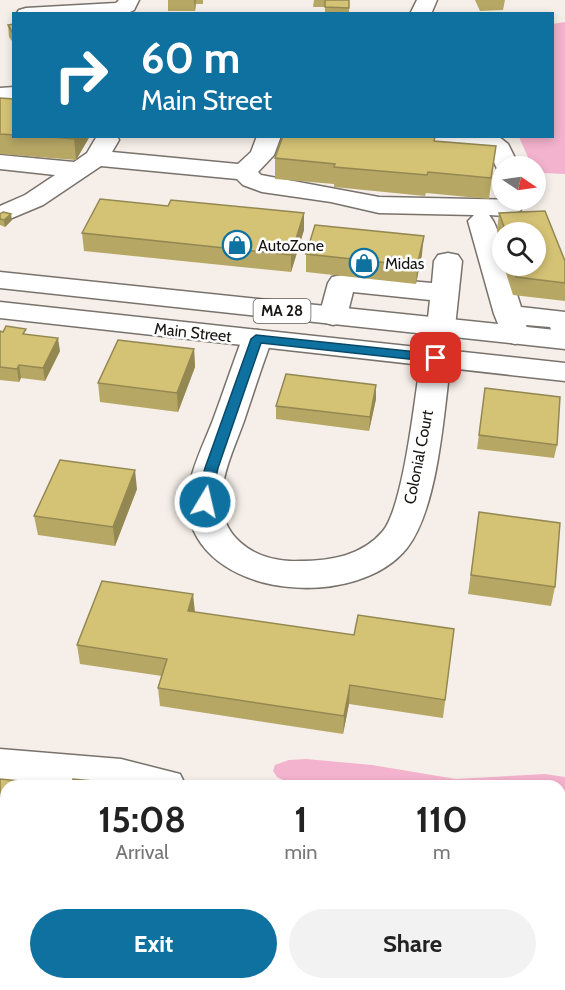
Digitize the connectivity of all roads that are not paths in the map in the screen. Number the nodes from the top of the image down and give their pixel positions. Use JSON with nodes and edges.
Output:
{"nodes":[{"id":1,"x":129,"y":0,"type":"edge"},
{"id":2,"x":68,"y":12,"type":"edge"},
{"id":3,"x":107,"y":138,"type":"edge"},
{"id":4,"x":268,"y":138,"type":"edge"},
{"id":5,"x":480,"y":138,"type":"edge"},
{"id":6,"x":503,"y":156,"type":"edge"},
{"id":7,"x":0,"y":162,"type":"edge"},
{"id":8,"x":87,"y":164,"type":"junction"},
{"id":9,"x":244,"y":172,"type":"junction"},
{"id":10,"x":34,"y":200,"type":"junction"},
{"id":11,"x":492,"y":208,"type":"edge"},
{"id":12,"x":0,"y":215,"type":"edge"},
{"id":13,"x":481,"y":222,"type":"dead end"},
{"id":14,"x":0,"y":237,"type":"edge"},
{"id":15,"x":448,"y":261,"type":"dead end"},
{"id":16,"x":0,"y":280,"type":"edge"},
{"id":17,"x":92,"y":290,"type":"junction"},
{"id":18,"x":445,"y":293,"type":"junction"},
{"id":19,"x":0,"y":310,"type":"edge"},
{"id":20,"x":46,"y":315,"type":"junction"},
{"id":21,"x":333,"y":316,"type":"junction"},
{"id":22,"x":512,"y":325,"type":"junction"},
{"id":23,"x":565,"y":329,"type":"edge"},
{"id":24,"x":256,"y":339,"type":"junction"},
{"id":25,"x":438,"y":343,"type":"junction"},
{"id":26,"x":565,"y":372,"type":"edge"},
{"id":27,"x":0,"y":766,"type":"edge"},
{"id":28,"x":140,"y":780,"type":"edge"}],
"edges":[{"from":1,"to":2,"type":"main road"},
{"from":3,"to":8,"type":"main road"},
{"from":4,"to":9,"type":"main road"},
{"from":5,"to":6,"type":"main road"},
{"from":7,"to":8,"type":"main road"},
{"from":8,"to":9,"type":"main road"},
{"from":8,"to":10,"type":"main road"},
{"from":9,"to":11,"type":"main road"},
{"from":10,"to":12,"type":"main road"},
{"from":10,"to":14,"type":"main road"},
{"from":13,"to":22,"type":"main road"},
{"from":15,"to":18,"type":"main road","name":"Colonial Court"},
{"from":16,"to":17,"type":"main road","name":"Main Street","number":"MA 28"},
{"from":17,"to":20,"type":"main road"},
{"from":17,"to":21,"type":"main road","name":"Main Street","number":"MA 28"},
{"from":18,"to":21,"type":"main road"},
{"from":18,"to":25,"type":"main road","name":"Colonial Court"},
{"from":19,"to":20,"type":"main road","name":"Main Street","number":"MA 28"},
{"from":20,"to":24,"type":"main road","name":"Main Street","number":"MA 28"},
{"from":21,"to":25,"type":"main road","name":"Main Street","number":"MA 28"},
{"from":22,"to":23,"type":"main road","name":"Main Street"},
{"from":22,"to":25,"type":"main road","name":"Main Street","number":"MA 28"},
{"from":24,"to":25,"type":"main road","name":"Main Street","number":"MA 28"},
{"from":24,"to":25,"type":"main road","name":"Colonial Court"},
{"from":25,"to":26,"type":"main road","name":"Main Street","number":"MA 28"},
{"from":27,"to":28,"type":"main road"}]}
